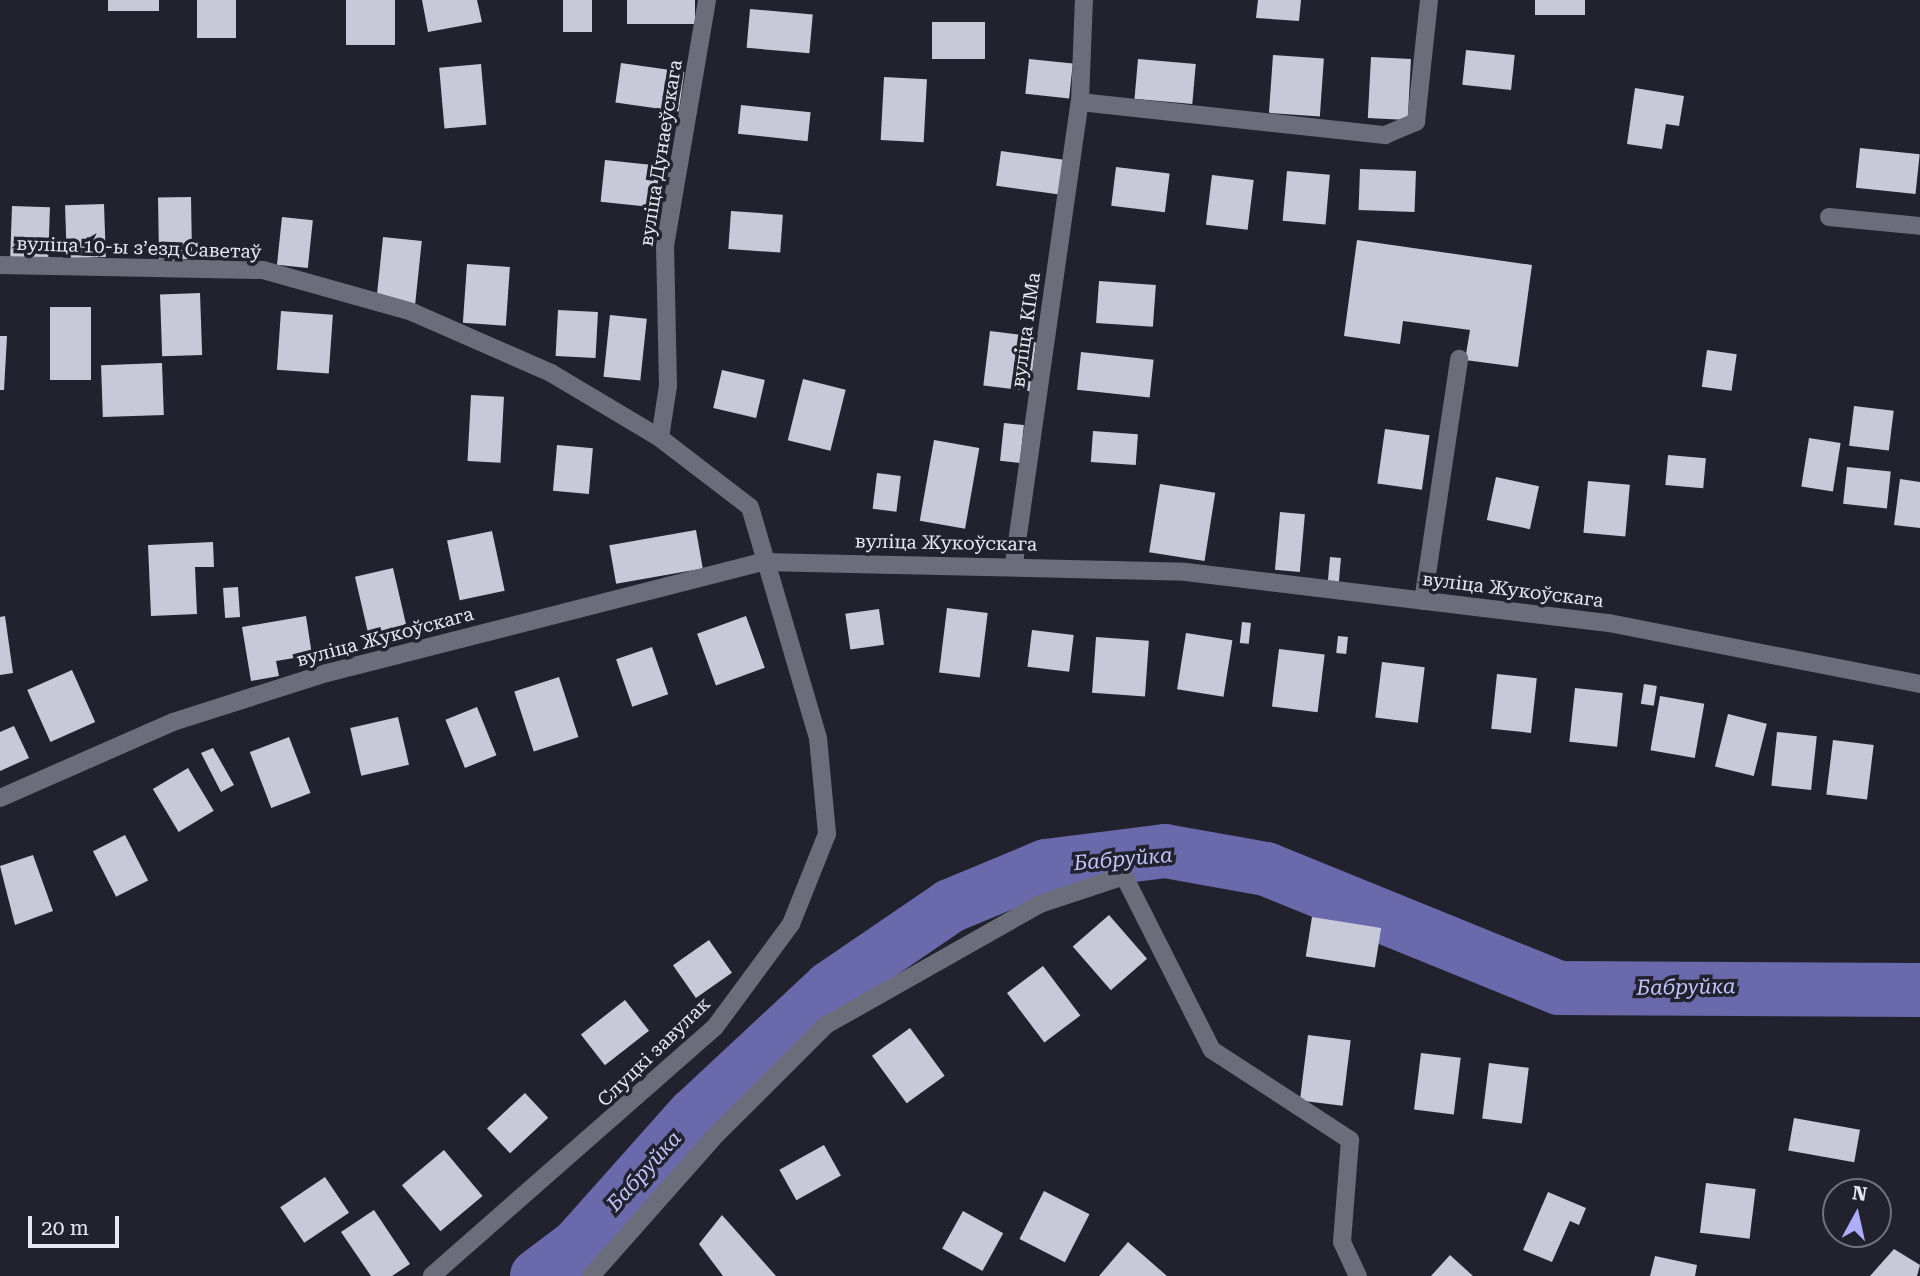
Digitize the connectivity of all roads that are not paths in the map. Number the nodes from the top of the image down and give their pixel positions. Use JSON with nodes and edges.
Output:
{"nodes":[{"id":1,"x":707,"y":0,"type":"edge"},
{"id":2,"x":1084,"y":0,"type":"edge"},
{"id":3,"x":1429,"y":0,"type":"edge"},
{"id":4,"x":1080,"y":102,"type":"junction"},
{"id":5,"x":1829,"y":217,"type":"dead end"},
{"id":6,"x":1920,"y":226,"type":"edge"},
{"id":7,"x":0,"y":265,"type":"edge"},
{"id":8,"x":1459,"y":359,"type":"dead end"},
{"id":9,"x":660,"y":438,"type":"junction"},
{"id":10,"x":761,"y":562,"type":"junction"},
{"id":11,"x":1014,"y":564,"type":"junction"},
{"id":12,"x":1423,"y":601,"type":"junction"},
{"id":13,"x":1920,"y":684,"type":"edge"},
{"id":14,"x":0,"y":798,"type":"edge"},
{"id":15,"x":432,"y":1276,"type":"edge"},
{"id":16,"x":592,"y":1276,"type":"edge"},
{"id":17,"x":1358,"y":1276,"type":"edge"}],
"edges":[{"from":1,"to":9,"type":"street","name":"вуліца Дунаеўскага"},
{"from":2,"to":4,"type":"street","name":"вуліца КІМа"},
{"from":3,"to":4,"type":"street"},
{"from":4,"to":11,"type":"street","name":"вуліца КІМа"},
{"from":5,"to":6,"type":"street"},
{"from":7,"to":9,"type":"street","name":"вуліца 10-ы зʼезд Саветаў"},
{"from":8,"to":12,"type":"street"},
{"from":9,"to":10,"type":"street","name":"вуліца 10-ы зʼезд Саветаў"},
{"from":10,"to":11,"type":"street","name":"вуліца Жукоўскага"},
{"from":10,"to":14,"type":"street","name":"вуліца Жукоўскага"},
{"from":10,"to":15,"type":"street","name":"Слуцкі завулак"},
{"from":11,"to":12,"type":"street","name":"вуліца Жукоўскага"},
{"from":12,"to":13,"type":"street","name":"вуліца Жукоўскага"},
{"from":16,"to":17,"type":"street"}]}
